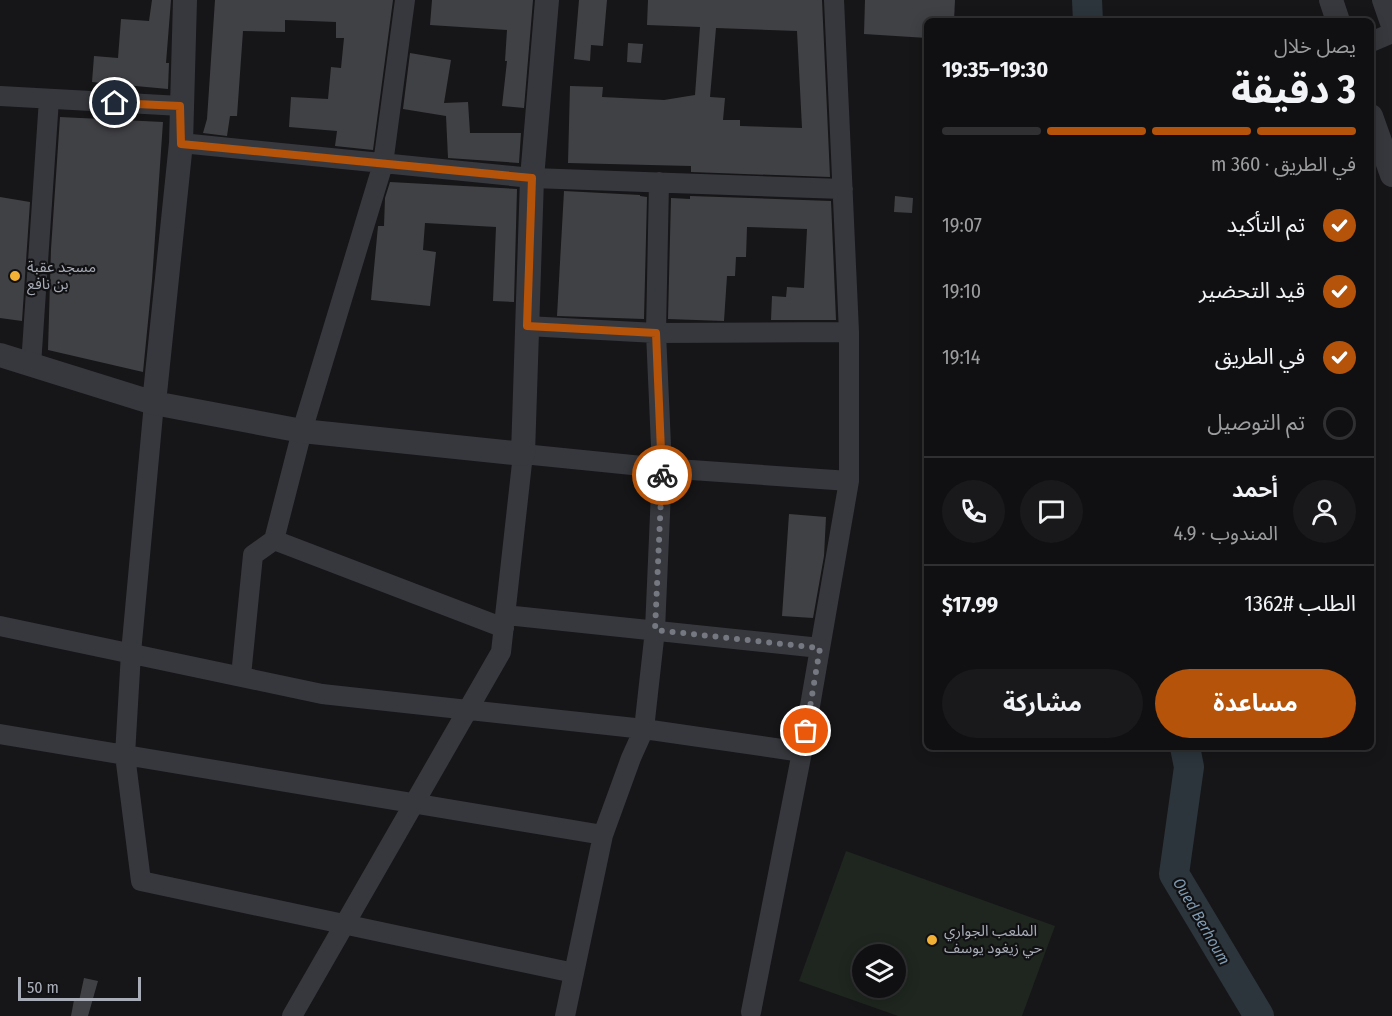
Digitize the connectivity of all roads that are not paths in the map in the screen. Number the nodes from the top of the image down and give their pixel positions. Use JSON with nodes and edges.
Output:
{"nodes":[{"id":1,"x":185,"y":0,"type":"edge"},
{"id":2,"x":405,"y":0,"type":"edge"},
{"id":3,"x":547,"y":0,"type":"edge"},
{"id":4,"x":834,"y":0,"type":"edge"},
{"id":5,"x":1331,"y":0,"type":"edge"},
{"id":6,"x":1382,"y":0,"type":"edge"},
{"id":7,"x":1337,"y":18,"type":"edge"},
{"id":8,"x":1392,"y":31,"type":"edge"},
{"id":9,"x":1374,"y":40,"type":"edge"},
{"id":10,"x":0,"y":96,"type":"edge"},
{"id":11,"x":49,"y":99,"type":"junction"},
{"id":12,"x":180,"y":106,"type":"junction"},
{"id":13,"x":1374,"y":124,"type":"edge"},
{"id":14,"x":181,"y":144,"type":"junction"},
{"id":15,"x":383,"y":164,"type":"junction"},
{"id":16,"x":1392,"y":175,"type":"edge"},
{"id":17,"x":532,"y":178,"type":"junction"},
{"id":18,"x":659,"y":182,"type":"junction"},
{"id":19,"x":843,"y":189,"type":"junction"},
{"id":20,"x":527,"y":326,"type":"junction"},
{"id":21,"x":849,"y":332,"type":"junction"},
{"id":22,"x":656,"y":333,"type":"junction"},
{"id":23,"x":0,"y":355,"type":"edge"},
{"id":24,"x":31,"y":365,"type":"junction"},
{"id":25,"x":154,"y":404,"type":"junction"},
{"id":26,"x":302,"y":431,"type":"junction"},
{"id":27,"x":523,"y":454,"type":"junction"},
{"id":28,"x":662,"y":468,"type":"junction"},
{"id":29,"x":849,"y":482,"type":"junction"},
{"id":30,"x":274,"y":540,"type":"junction"},
{"id":31,"x":505,"y":621,"type":"junction"},
{"id":32,"x":0,"y":626,"type":"edge"},
{"id":33,"x":655,"y":630,"type":"junction"},
{"id":34,"x":820,"y":648,"type":"junction"},
{"id":35,"x":131,"y":653,"type":"junction"},
{"id":36,"x":241,"y":676,"type":"junction"},
{"id":37,"x":467,"y":710,"type":"junction"},
{"id":38,"x":644,"y":729,"type":"junction"},
{"id":39,"x":0,"y":734,"type":"edge"},
{"id":40,"x":802,"y":752,"type":"junction"},
{"id":41,"x":125,"y":755,"type":"junction"},
{"id":42,"x":414,"y":803,"type":"junction"},
{"id":43,"x":603,"y":835,"type":"junction"},
{"id":44,"x":345,"y":924,"type":"junction"},
{"id":45,"x":574,"y":973,"type":"junction"},
{"id":46,"x":751,"y":1012,"type":"dead end"},
{"id":47,"x":292,"y":1016,"type":"edge"},
{"id":48,"x":565,"y":1016,"type":"edge"}],
"edges":[{"from":1,"to":12,"type":"street"},
{"from":2,"to":15,"type":"street"},
{"from":3,"to":17,"type":"street"},
{"from":4,"to":19,"type":"street"},
{"from":5,"to":7,"type":"street"},
{"from":6,"to":8,"type":"street"},
{"from":8,"to":9,"type":"street"},
{"from":10,"to":11,"type":"street"},
{"from":11,"to":12,"type":"street"},
{"from":11,"to":24,"type":"street"},
{"from":12,"to":14,"type":"street"},
{"from":13,"to":16,"type":"street"},
{"from":14,"to":15,"type":"street"},
{"from":14,"to":25,"type":"street"},
{"from":15,"to":17,"type":"street"},
{"from":15,"to":26,"type":"street"},
{"from":17,"to":18,"type":"street"},
{"from":17,"to":20,"type":"street"},
{"from":18,"to":19,"type":"street"},
{"from":18,"to":22,"type":"street"},
{"from":19,"to":21,"type":"street"},
{"from":20,"to":22,"type":"street"},
{"from":20,"to":27,"type":"street"},
{"from":21,"to":22,"type":"street"},
{"from":21,"to":29,"type":"street"},
{"from":22,"to":28,"type":"street"},
{"from":23,"to":24,"type":"street"},
{"from":24,"to":25,"type":"street"},
{"from":25,"to":26,"type":"street"},
{"from":25,"to":35,"type":"street"},
{"from":26,"to":27,"type":"street"},
{"from":26,"to":30,"type":"street"},
{"from":27,"to":28,"type":"street"},
{"from":27,"to":31,"type":"street"},
{"from":28,"to":29,"type":"street"},
{"from":28,"to":33,"type":"street"},
{"from":29,"to":34,"type":"street"},
{"from":30,"to":31,"type":"street"},
{"from":30,"to":36,"type":"street"},
{"from":31,"to":33,"type":"street"},
{"from":31,"to":37,"type":"street"},
{"from":32,"to":35,"type":"street"},
{"from":33,"to":34,"type":"street"},
{"from":33,"to":38,"type":"street"},
{"from":34,"to":40,"type":"street"},
{"from":35,"to":36,"type":"street"},
{"from":35,"to":41,"type":"street"},
{"from":36,"to":37,"type":"street"},
{"from":37,"to":38,"type":"street"},
{"from":37,"to":42,"type":"street"},
{"from":38,"to":40,"type":"street"},
{"from":38,"to":43,"type":"street"},
{"from":39,"to":41,"type":"street"},
{"from":40,"to":46,"type":"street"},
{"from":41,"to":42,"type":"street"},
{"from":41,"to":44,"type":"street"},
{"from":42,"to":43,"type":"street"},
{"from":42,"to":44,"type":"street"},
{"from":43,"to":45,"type":"street"},
{"from":44,"to":45,"type":"street"},
{"from":44,"to":47,"type":"street"},
{"from":45,"to":48,"type":"street"}]}
